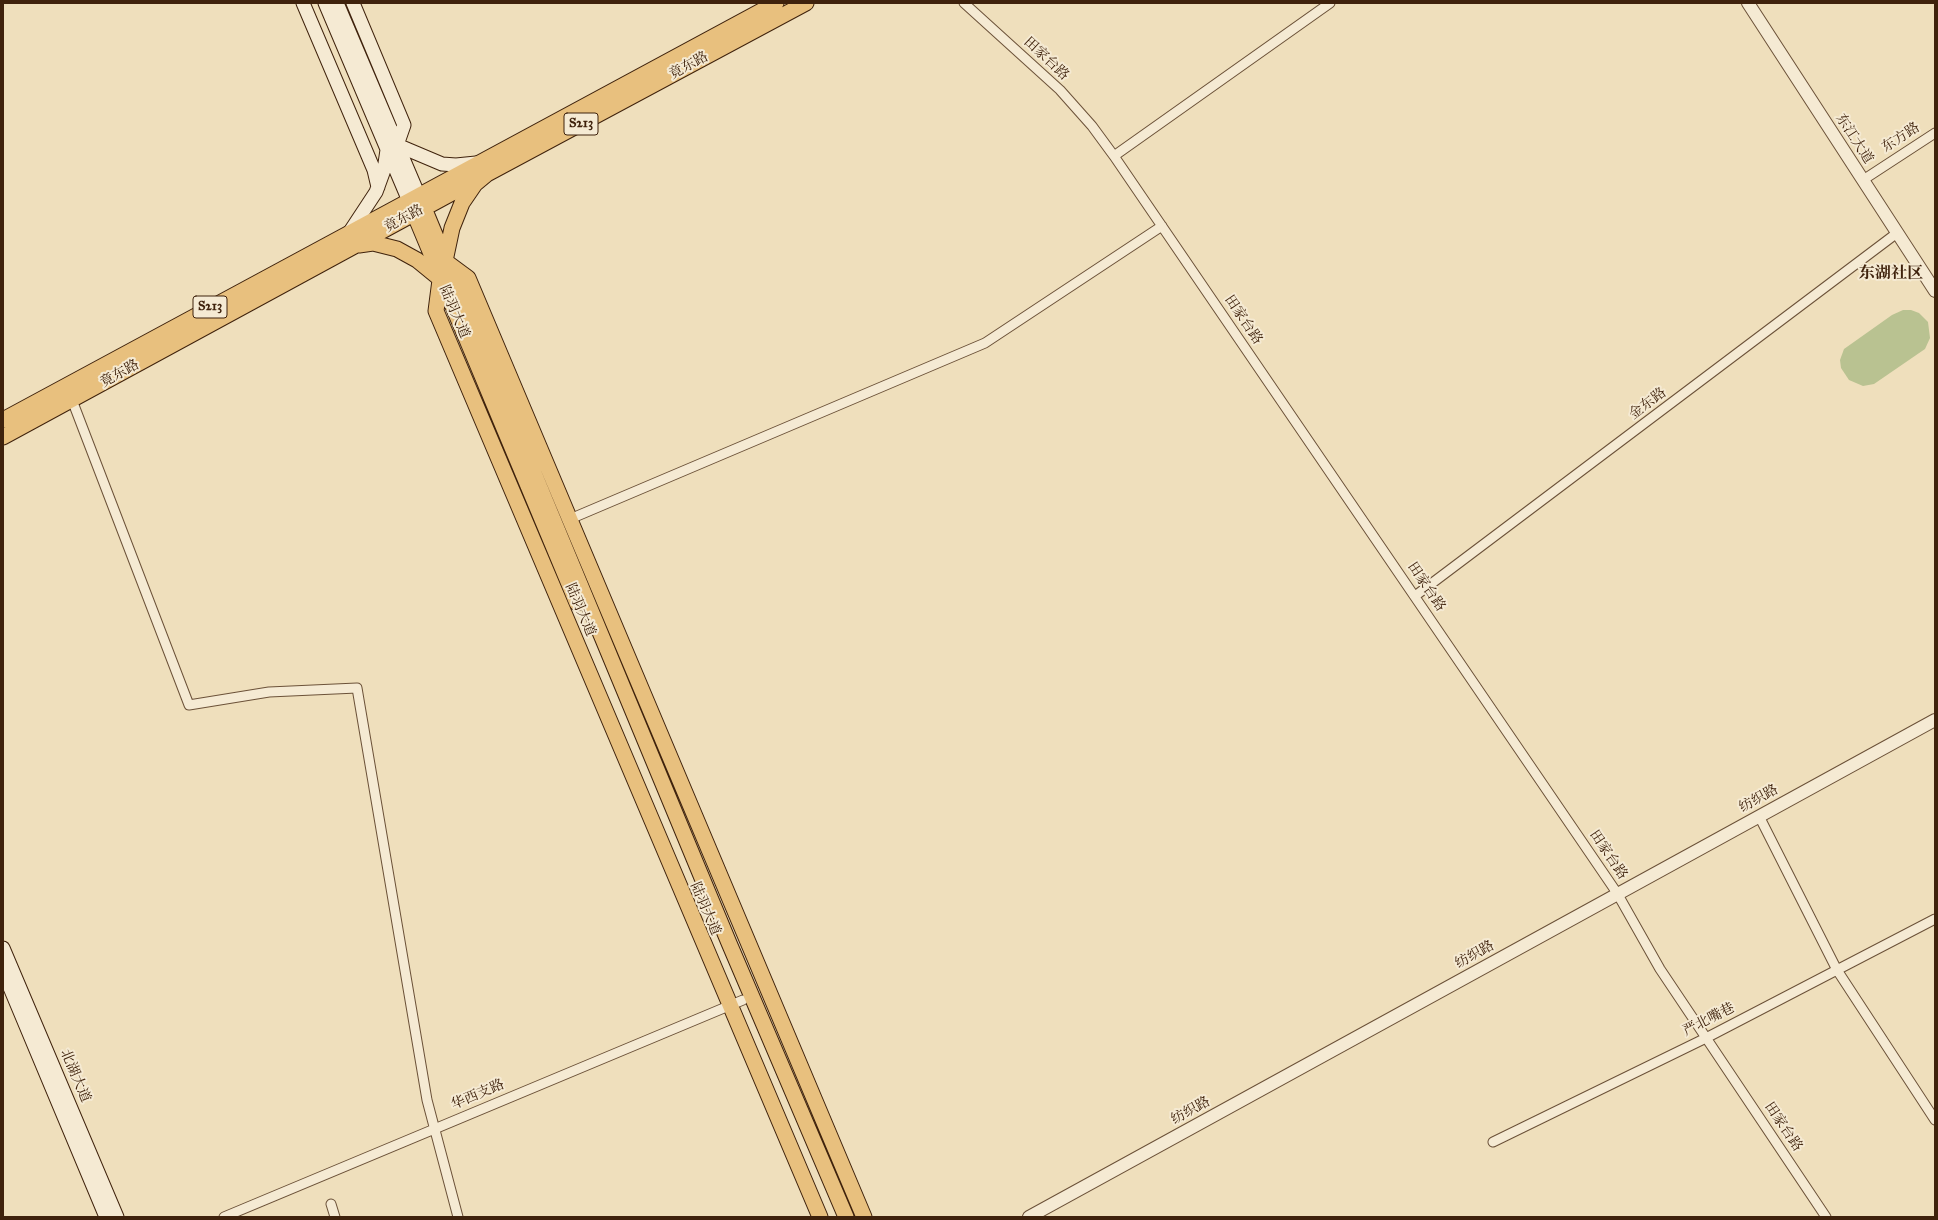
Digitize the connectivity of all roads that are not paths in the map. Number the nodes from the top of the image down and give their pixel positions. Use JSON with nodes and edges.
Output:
{"nodes":[{"id":1,"x":303,"y":3,"type":"edge"},
{"id":2,"x":325,"y":3,"type":"edge"},
{"id":3,"x":337,"y":3,"type":"edge"},
{"id":4,"x":353,"y":3,"type":"edge"},
{"id":5,"x":776,"y":3,"type":"edge"},
{"id":6,"x":806,"y":3,"type":"edge"},
{"id":7,"x":964,"y":3,"type":"edge"},
{"id":8,"x":1330,"y":3,"type":"edge"},
{"id":9,"x":1748,"y":3,"type":"edge"},
{"id":10,"x":1935,"y":133,"type":"edge"},
{"id":11,"x":392,"y":147,"type":"junction"},
{"id":12,"x":1114,"y":156,"type":"junction"},
{"id":13,"x":484,"y":168,"type":"junction"},
{"id":14,"x":1863,"y":180,"type":"junction"},
{"id":15,"x":378,"y":187,"type":"junction"},
{"id":16,"x":416,"y":205,"type":"junction"},
{"id":17,"x":1162,"y":226,"type":"junction"},
{"id":18,"x":1897,"y":233,"type":"junction"},
{"id":19,"x":352,"y":239,"type":"junction"},
{"id":20,"x":445,"y":260,"type":"junction"},
{"id":21,"x":440,"y":279,"type":"junction"},
{"id":22,"x":1935,"y":291,"type":"edge"},
{"id":23,"x":72,"y":400,"type":"junction"},
{"id":24,"x":3,"y":420,"type":"edge"},
{"id":25,"x":3,"y":437,"type":"edge"},
{"id":26,"x":570,"y":519,"type":"junction"},
{"id":27,"x":1415,"y":596,"type":"junction"},
{"id":28,"x":1935,"y":720,"type":"edge"},
{"id":29,"x":1759,"y":816,"type":"junction"},
{"id":30,"x":1617,"y":894,"type":"junction"},
{"id":31,"x":1935,"y":919,"type":"edge"},
{"id":32,"x":3,"y":948,"type":"edge"},
{"id":33,"x":1838,"y":970,"type":"junction"},
{"id":34,"x":3,"y":971,"type":"edge"},
{"id":35,"x":736,"y":1003,"type":"junction"},
{"id":36,"x":1706,"y":1038,"type":"junction"},
{"id":37,"x":1935,"y":1120,"type":"edge"},
{"id":38,"x":434,"y":1129,"type":"junction"},
{"id":39,"x":1493,"y":1142,"type":"dead end"},
{"id":40,"x":331,"y":1204,"type":"dead end"},
{"id":41,"x":106,"y":1217,"type":"edge"},
{"id":42,"x":117,"y":1217,"type":"edge"},
{"id":43,"x":224,"y":1217,"type":"edge"},
{"id":44,"x":335,"y":1217,"type":"edge"},
{"id":45,"x":458,"y":1217,"type":"edge"},
{"id":46,"x":820,"y":1217,"type":"edge"},
{"id":47,"x":836,"y":1217,"type":"edge"},
{"id":48,"x":846,"y":1217,"type":"edge"},
{"id":49,"x":864,"y":1217,"type":"edge"},
{"id":50,"x":1029,"y":1217,"type":"edge"},
{"id":51,"x":1826,"y":1217,"type":"edge"}],
"edges":[{"from":1,"to":15,"type":"main road"},
{"from":2,"to":11,"type":"main road","name":"陆羽大道"},
{"from":3,"to":11,"type":"main road","name":"陆羽大道"},
{"from":4,"to":11,"type":"main road"},
{"from":5,"to":13,"type":"main road","name":"竟东路","number":"S213"},
{"from":6,"to":13,"type":"main road","name":"竟东路","number":"S213"},
{"from":7,"to":12,"type":"street","name":"田家台路"},
{"from":8,"to":12,"type":"street"},
{"from":9,"to":14,"type":"street","name":"东江大道"},
{"from":10,"to":14,"type":"street","name":"东方路"},
{"from":11,"to":13,"type":"main road"},
{"from":11,"to":15,"type":"main road"},
{"from":11,"to":16,"type":"main road","name":"陆羽大道"},
{"from":12,"to":17,"type":"street","name":"田家台路"},
{"from":13,"to":16,"type":"main road","name":"竟东路","number":"S213"},
{"from":13,"to":20,"type":"main road"},
{"from":14,"to":18,"type":"street","name":"东江大道"},
{"from":15,"to":19,"type":"main road"},
{"from":16,"to":19,"type":"main road","name":"竟东路","number":"S213"},
{"from":16,"to":20,"type":"main road","name":"陆羽大道"},
{"from":16,"to":21,"type":"main road","name":"陆羽大道"},
{"from":17,"to":26,"type":"street"},
{"from":17,"to":27,"type":"street","name":"田家台路"},
{"from":18,"to":22,"type":"street","name":"东江大道"},
{"from":18,"to":27,"type":"street","name":"金东路"},
{"from":19,"to":21,"type":"main road"},
{"from":19,"to":23,"type":"main road","name":"竟东路","number":"S213"},
{"from":19,"to":24,"type":"main road","name":"竟东路","number":"S213"},
{"from":20,"to":26,"type":"main road"},
{"from":20,"to":48,"type":"main road","name":"陆羽大道"},
{"from":21,"to":35,"type":"main road"},
{"from":23,"to":25,"type":"main road","name":"竟东路","number":"S213"},
{"from":23,"to":38,"type":"street"},
{"from":26,"to":49,"type":"main road"},
{"from":27,"to":30,"type":"street","name":"田家台路"},
{"from":28,"to":29,"type":"street","name":"纺织路"},
{"from":29,"to":30,"type":"street","name":"纺织路"},
{"from":29,"to":33,"type":"street"},
{"from":30,"to":36,"type":"street","name":"田家台路"},
{"from":30,"to":50,"type":"street","name":"纺织路"},
{"from":31,"to":33,"type":"street","name":"严北嘴巷"},
{"from":32,"to":42,"type":"main road","name":"北湖大道"},
{"from":33,"to":36,"type":"street","name":"严北嘴巷"},
{"from":33,"to":37,"type":"street"},
{"from":34,"to":41,"type":"main road","name":"北湖大道"},
{"from":35,"to":38,"type":"street","name":"华西支路"},
{"from":35,"to":46,"type":"main road"},
{"from":35,"to":47,"type":"main road"},
{"from":36,"to":39,"type":"street","name":"严北嘴巷"},
{"from":36,"to":51,"type":"street","name":"田家台路"},
{"from":38,"to":43,"type":"street","name":"华西支路"},
{"from":38,"to":45,"type":"street"},
{"from":40,"to":44,"type":"street"}]}
